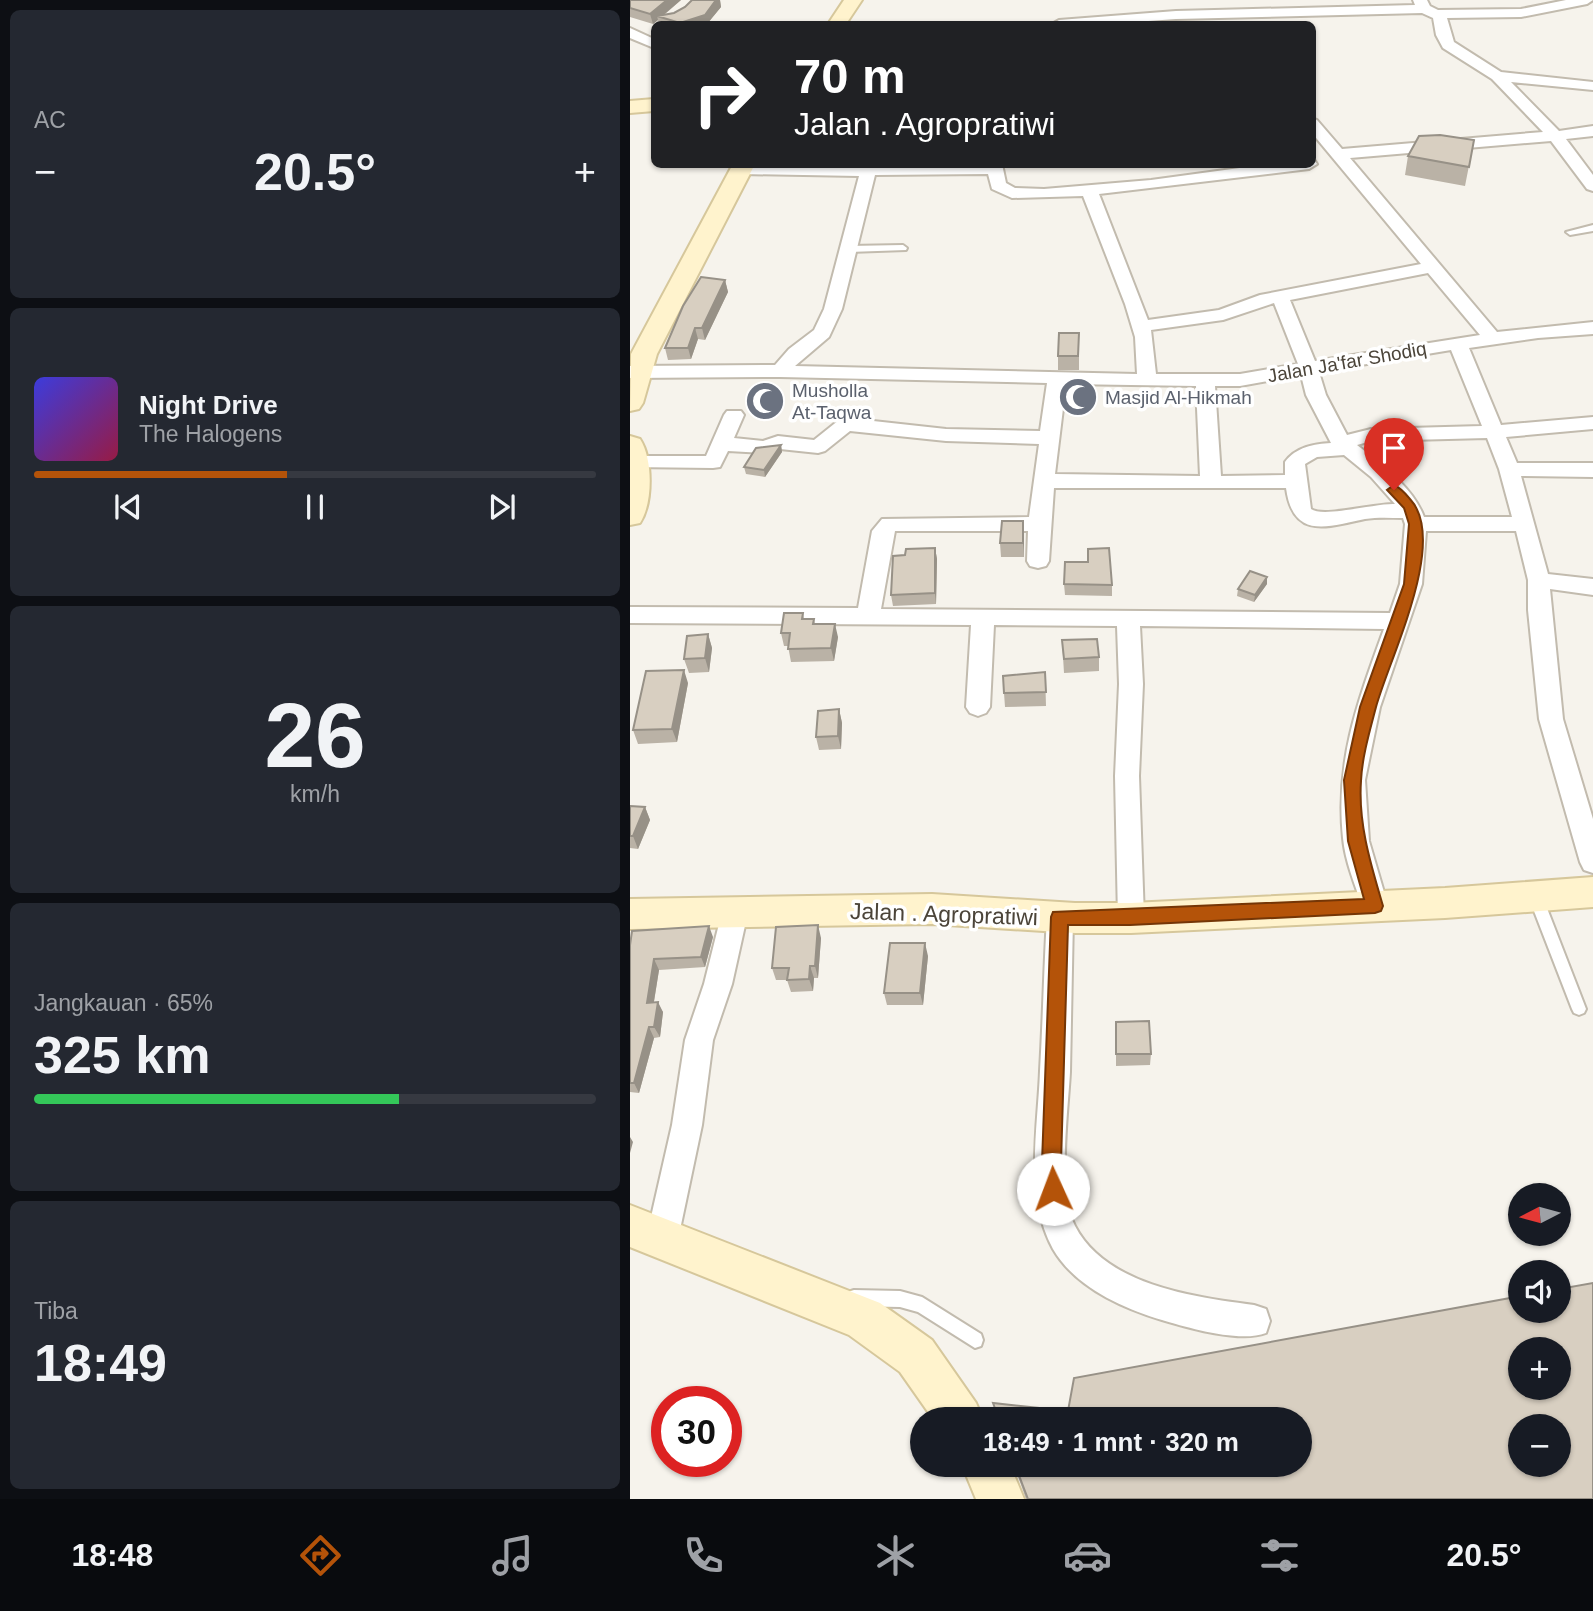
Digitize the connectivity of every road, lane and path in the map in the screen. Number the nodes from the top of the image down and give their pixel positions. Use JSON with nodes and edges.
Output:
{"nodes":[{"id":1,"x":853,"y":0,"type":"edge"},
{"id":2,"x":1587,"y":0,"type":"edge"},
{"id":3,"x":1155,"y":2,"type":"edge"},
{"id":4,"x":1242,"y":6,"type":"edge"},
{"id":5,"x":1427,"y":8,"type":"edge"},
{"id":6,"x":1227,"y":19,"type":"edge"},
{"id":7,"x":1165,"y":20,"type":"edge"},
{"id":8,"x":839,"y":21,"type":"edge"},
{"id":9,"x":1136,"y":21,"type":"edge"},
{"id":10,"x":651,"y":28,"type":"edge"},
{"id":11,"x":633,"y":33,"type":"edge"},
{"id":12,"x":651,"y":42,"type":"edge"},
{"id":13,"x":1497,"y":76,"type":"junction"},
{"id":14,"x":1593,"y":86,"type":"edge"},
{"id":15,"x":651,"y":105,"type":"edge"},
{"id":16,"x":630,"y":107,"type":"edge"},
{"id":17,"x":1316,"y":127,"type":"edge"},
{"id":18,"x":1593,"y":131,"type":"edge"},
{"id":19,"x":1555,"y":136,"type":"junction"},
{"id":20,"x":1340,"y":157,"type":"junction"},
{"id":21,"x":1316,"y":163,"type":"edge"},
{"id":22,"x":742,"y":168,"type":"edge"},
{"id":23,"x":774,"y":168,"type":"edge"},
{"id":24,"x":962,"y":168,"type":"edge"},
{"id":25,"x":994,"y":168,"type":"edge"},
{"id":26,"x":1277,"y":168,"type":"edge"},
{"id":27,"x":868,"y":171,"type":"junction"},
{"id":28,"x":1593,"y":186,"type":"edge"},
{"id":29,"x":1088,"y":190,"type":"junction"},
{"id":30,"x":1593,"y":228,"type":"edge"},
{"id":31,"x":1570,"y":232,"type":"dead end"},
{"id":32,"x":903,"y":248,"type":"dead end"},
{"id":33,"x":849,"y":249,"type":"junction"},
{"id":34,"x":1433,"y":267,"type":"junction"},
{"id":35,"x":1280,"y":296,"type":"junction"},
{"id":36,"x":1141,"y":326,"type":"junction"},
{"id":37,"x":1593,"y":328,"type":"edge"},
{"id":38,"x":1492,"y":338,"type":"junction"},
{"id":39,"x":1458,"y":343,"type":"junction"},
{"id":40,"x":1309,"y":369,"type":"junction"},
{"id":41,"x":780,"y":371,"type":"junction"},
{"id":42,"x":634,"y":372,"type":"edge"},
{"id":43,"x":1057,"y":378,"type":"junction"},
{"id":44,"x":1205,"y":379,"type":"junction"},
{"id":45,"x":1147,"y":380,"type":"junction"},
{"id":46,"x":630,"y":402,"type":"edge"},
{"id":47,"x":734,"y":415,"type":"dead end"},
{"id":48,"x":1593,"y":423,"type":"edge"},
{"id":49,"x":1495,"y":431,"type":"junction"},
{"id":50,"x":1049,"y":438,"type":"junction"},
{"id":51,"x":722,"y":444,"type":"junction"},
{"id":52,"x":1344,"y":446,"type":"junction"},
{"id":53,"x":632,"y":453,"type":"edge"},
{"id":54,"x":1509,"y":469,"type":"junction"},
{"id":55,"x":1593,"y":470,"type":"edge"},
{"id":56,"x":1045,"y":481,"type":"junction"},
{"id":57,"x":1295,"y":481,"type":"junction"},
{"id":58,"x":1211,"y":483,"type":"junction"},
{"id":59,"x":630,"y":516,"type":"edge"},
{"id":60,"x":1414,"y":518,"type":"junction"},
{"id":61,"x":1039,"y":524,"type":"junction"},
{"id":62,"x":1525,"y":524,"type":"junction"},
{"id":63,"x":1038,"y":561,"type":"dead end"},
{"id":64,"x":1539,"y":580,"type":"junction"},
{"id":65,"x":1593,"y":587,"type":"edge"},
{"id":66,"x":630,"y":615,"type":"edge"},
{"id":67,"x":868,"y":616,"type":"junction"},
{"id":68,"x":983,"y":618,"type":"junction"},
{"id":69,"x":1128,"y":618,"type":"junction"},
{"id":70,"x":1396,"y":621,"type":"junction"},
{"id":71,"x":978,"y":707,"type":"dead end"},
{"id":72,"x":1593,"y":862,"type":"edge"},
{"id":73,"x":1593,"y":892,"type":"edge"},
{"id":74,"x":1536,"y":897,"type":"junction"},
{"id":75,"x":1375,"y":906,"type":"junction"},
{"id":76,"x":735,"y":912,"type":"junction"},
{"id":77,"x":630,"y":914,"type":"edge"},
{"id":78,"x":1060,"y":917,"type":"junction"},
{"id":79,"x":1130,"y":918,"type":"junction"},
{"id":80,"x":1579,"y":1009,"type":"dead end"},
{"id":81,"x":646,"y":1232,"type":"edge"},
{"id":82,"x":815,"y":1298,"type":"junction"},
{"id":83,"x":1254,"y":1321,"type":"dead end"},
{"id":84,"x":975,"y":1340,"type":"dead end"},
{"id":85,"x":952,"y":1407,"type":"edge"},
{"id":86,"x":991,"y":1477,"type":"edge"},
{"id":87,"x":1000,"y":1499,"type":"edge"}],
"edges":[{"from":1,"to":8,"type":"street"},
{"from":2,"to":5,"type":"street"},
{"from":3,"to":7,"type":"street"},
{"from":4,"to":5,"type":"street"},
{"from":4,"to":6,"type":"street"},
{"from":5,"to":13,"type":"street"},
{"from":6,"to":7,"type":"street"},
{"from":7,"to":9,"type":"street"},
{"from":10,"to":11,"type":"street"},
{"from":11,"to":12,"type":"street"},
{"from":13,"to":14,"type":"street"},
{"from":13,"to":19,"type":"street"},
{"from":15,"to":16,"type":"street"},
{"from":17,"to":20,"type":"street"},
{"from":18,"to":19,"type":"street"},
{"from":19,"to":20,"type":"street"},
{"from":19,"to":28,"type":"street"},
{"from":20,"to":21,"type":"street"},
{"from":20,"to":34,"type":"street"},
{"from":22,"to":42,"type":"street"},
{"from":23,"to":27,"type":"street"},
{"from":24,"to":27,"type":"street"},
{"from":25,"to":29,"type":"street"},
{"from":26,"to":29,"type":"street"},
{"from":27,"to":33,"type":"street"},
{"from":29,"to":36,"type":"street"},
{"from":30,"to":31,"type":"lane"},
{"from":32,"to":33,"type":"lane"},
{"from":33,"to":41,"type":"street"},
{"from":34,"to":35,"type":"street"},
{"from":34,"to":38,"type":"street"},
{"from":35,"to":36,"type":"street"},
{"from":35,"to":40,"type":"street"},
{"from":36,"to":45,"type":"street"},
{"from":37,"to":38,"type":"street","name":"Jalan Ja'far Shodiq"},
{"from":38,"to":39,"type":"street","name":"Jalan Ja'far Shodiq"},
{"from":39,"to":40,"type":"street","name":"Jalan Ja'far Shodiq"},
{"from":39,"to":49,"type":"street"},
{"from":40,"to":44,"type":"street","name":"Jalan Ja'far Shodiq"},
{"from":40,"to":52,"type":"street"},
{"from":41,"to":42,"type":"street","name":"Jalan Ja'far Shodiq"},
{"from":41,"to":43,"type":"street","name":"Jalan Ja'far Shodiq"},
{"from":42,"to":46,"type":"street"},
{"from":43,"to":45,"type":"street","name":"Jalan Ja'far Shodiq"},
{"from":43,"to":50,"type":"street"},
{"from":44,"to":45,"type":"street","name":"Jalan Ja'far Shodiq"},
{"from":44,"to":58,"type":"street"},
{"from":47,"to":51,"type":"street"},
{"from":48,"to":49,"type":"street"},
{"from":49,"to":52,"type":"street"},
{"from":49,"to":54,"type":"street"},
{"from":50,"to":51,"type":"street"},
{"from":50,"to":56,"type":"street"},
{"from":51,"to":53,"type":"street"},
{"from":52,"to":57,"type":"street"},
{"from":52,"to":60,"type":"street"},
{"from":53,"to":59,"type":"street"},
{"from":54,"to":55,"type":"street"},
{"from":54,"to":62,"type":"street"},
{"from":56,"to":58,"type":"street"},
{"from":56,"to":61,"type":"street"},
{"from":57,"to":58,"type":"street"},
{"from":57,"to":60,"type":"street"},
{"from":60,"to":62,"type":"street"},
{"from":60,"to":70,"type":"street"},
{"from":61,"to":63,"type":"street"},
{"from":61,"to":67,"type":"street"},
{"from":62,"to":64,"type":"street"},
{"from":64,"to":65,"type":"street"},
{"from":64,"to":72,"type":"street"},
{"from":66,"to":67,"type":"street"},
{"from":67,"to":68,"type":"street"},
{"from":68,"to":69,"type":"street"},
{"from":68,"to":71,"type":"street"},
{"from":69,"to":70,"type":"street"},
{"from":69,"to":79,"type":"street"},
{"from":70,"to":75,"type":"street"},
{"from":73,"to":74,"type":"street","name":"Jalan . Agropratiwi"},
{"from":74,"to":75,"type":"street","name":"Jalan . Agropratiwi"},
{"from":74,"to":80,"type":"lane"},
{"from":75,"to":79,"type":"street","name":"Jalan . Agropratiwi"},
{"from":76,"to":77,"type":"street","name":"Jalan . Agropratiwi"},
{"from":76,"to":78,"type":"street","name":"Jalan . Agropratiwi"},
{"from":76,"to":81,"type":"street"},
{"from":78,"to":79,"type":"street","name":"Jalan . Agropratiwi"},
{"from":78,"to":83,"type":"street"},
{"from":81,"to":82,"type":"street"},
{"from":82,"to":84,"type":"lane"},
{"from":82,"to":85,"type":"street"},
{"from":86,"to":87,"type":"street"}]}
